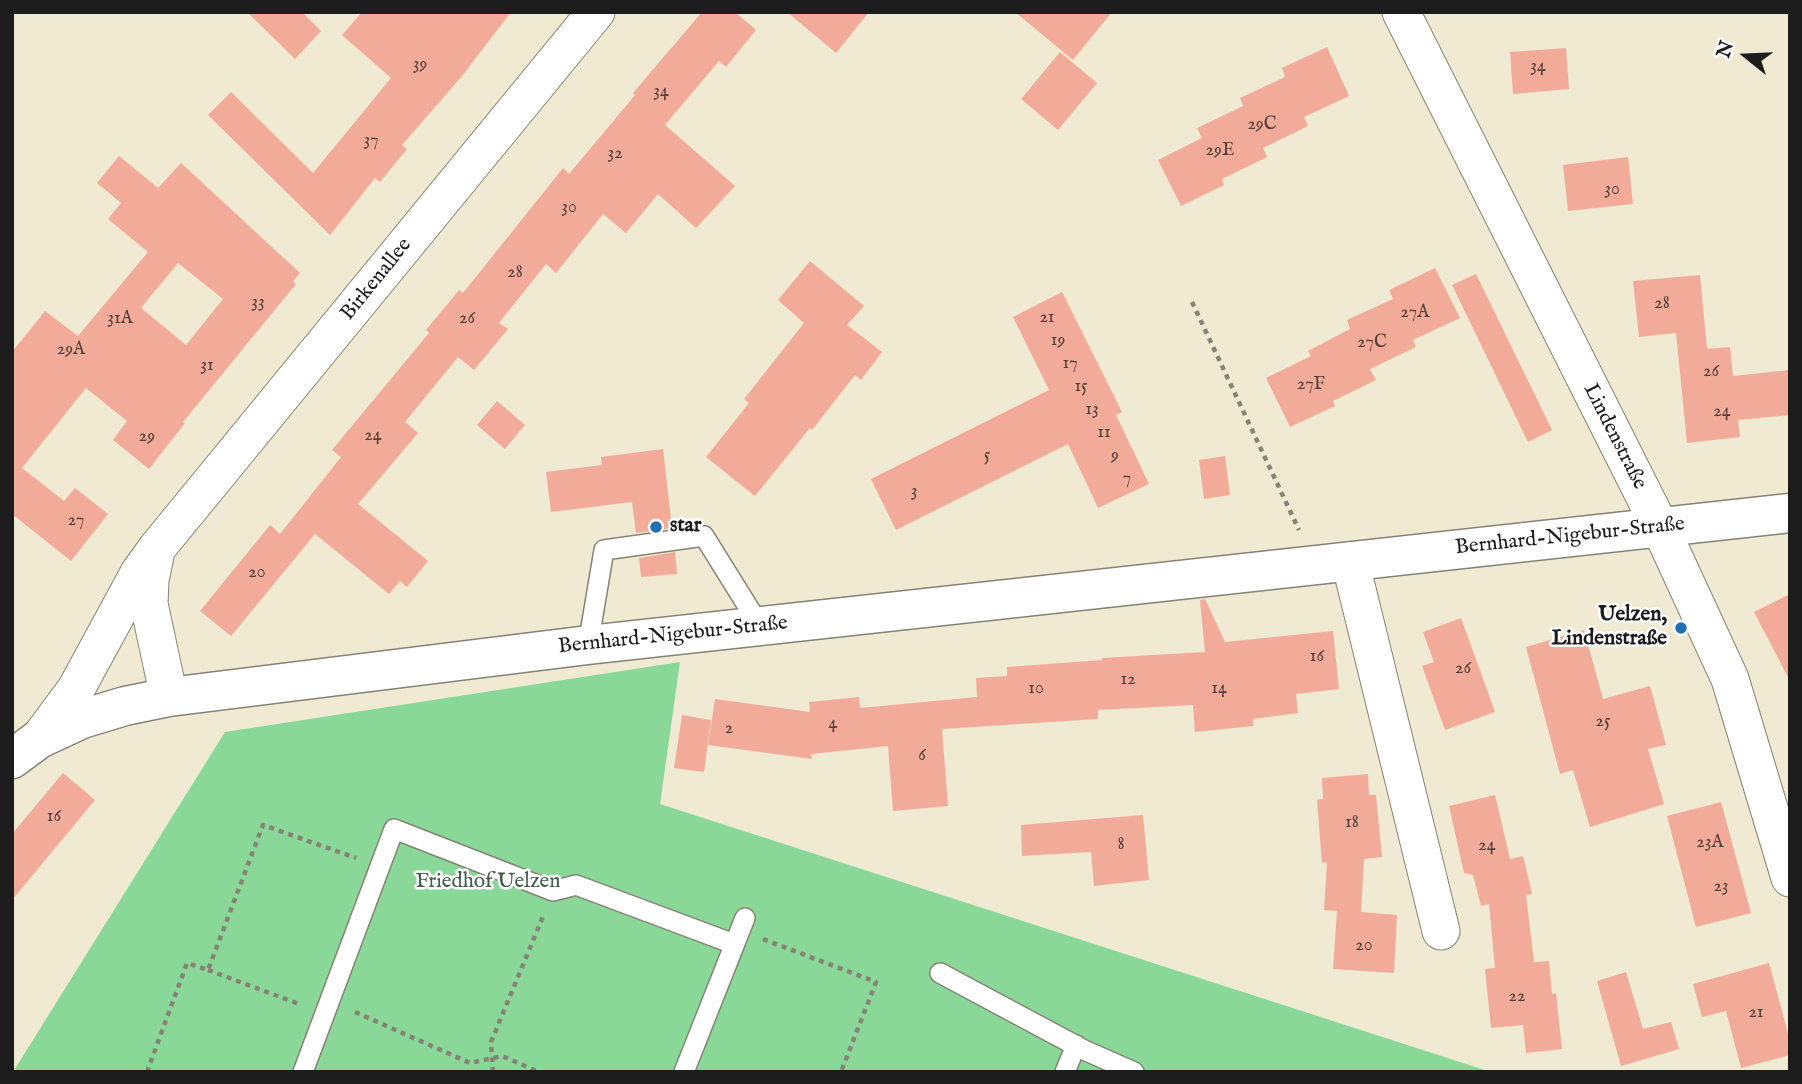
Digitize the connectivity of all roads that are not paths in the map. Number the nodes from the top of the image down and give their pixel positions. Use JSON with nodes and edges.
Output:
{"nodes":[{"id":1,"x":596,"y":12,"type":"edge"},
{"id":2,"x":1401,"y":12,"type":"edge"},
{"id":3,"x":1790,"y":513,"type":"edge"},
{"id":4,"x":1660,"y":527,"type":"junction"},
{"id":5,"x":157,"y":548,"type":"junction"},
{"id":6,"x":1333,"y":563,"type":"junction"},
{"id":7,"x":760,"y":626,"type":"junction"},
{"id":8,"x":588,"y":645,"type":"junction"},
{"id":9,"x":169,"y":697,"type":"junction"},
{"id":10,"x":25,"y":749,"type":"edge"},
{"id":11,"x":1790,"y":877,"type":"edge"},
{"id":12,"x":1441,"y":931,"type":"dead end"},
{"id":13,"x":940,"y":973,"type":"dead end"},
{"id":14,"x":1076,"y":1045,"type":"junction"},
{"id":15,"x":303,"y":1072,"type":"edge"},
{"id":16,"x":684,"y":1072,"type":"edge"},
{"id":17,"x":1065,"y":1072,"type":"edge"},
{"id":18,"x":1134,"y":1072,"type":"edge"}],
"edges":[{"from":1,"to":5,"type":"street","name":"Birkenallee"},
{"from":2,"to":4,"type":"street","name":"Lindenstraße"},
{"from":3,"to":4,"type":"main road","name":"Bernhard-Nigebur-Straße"},
{"from":4,"to":6,"type":"main road","name":"Bernhard-Nigebur-Straße"},
{"from":4,"to":11,"type":"street","name":"Lindenstraße"},
{"from":5,"to":9,"type":"street","name":"Birkenallee"},
{"from":5,"to":10,"type":"street","name":"Birkenallee"},
{"from":6,"to":7,"type":"main road","name":"Bernhard-Nigebur-Straße"},
{"from":6,"to":12,"type":"street"},
{"from":7,"to":8,"type":"main road","name":"Bernhard-Nigebur-Straße"},
{"from":7,"to":8,"type":"lane"},
{"from":8,"to":9,"type":"main road","name":"Bernhard-Nigebur-Straße"},
{"from":9,"to":10,"type":"main road","name":"Bernhard-Nigebur-Straße"},
{"from":13,"to":14,"type":"lane"},
{"from":14,"to":17,"type":"lane"},
{"from":14,"to":18,"type":"lane"},
{"from":15,"to":16,"type":"lane"}]}
